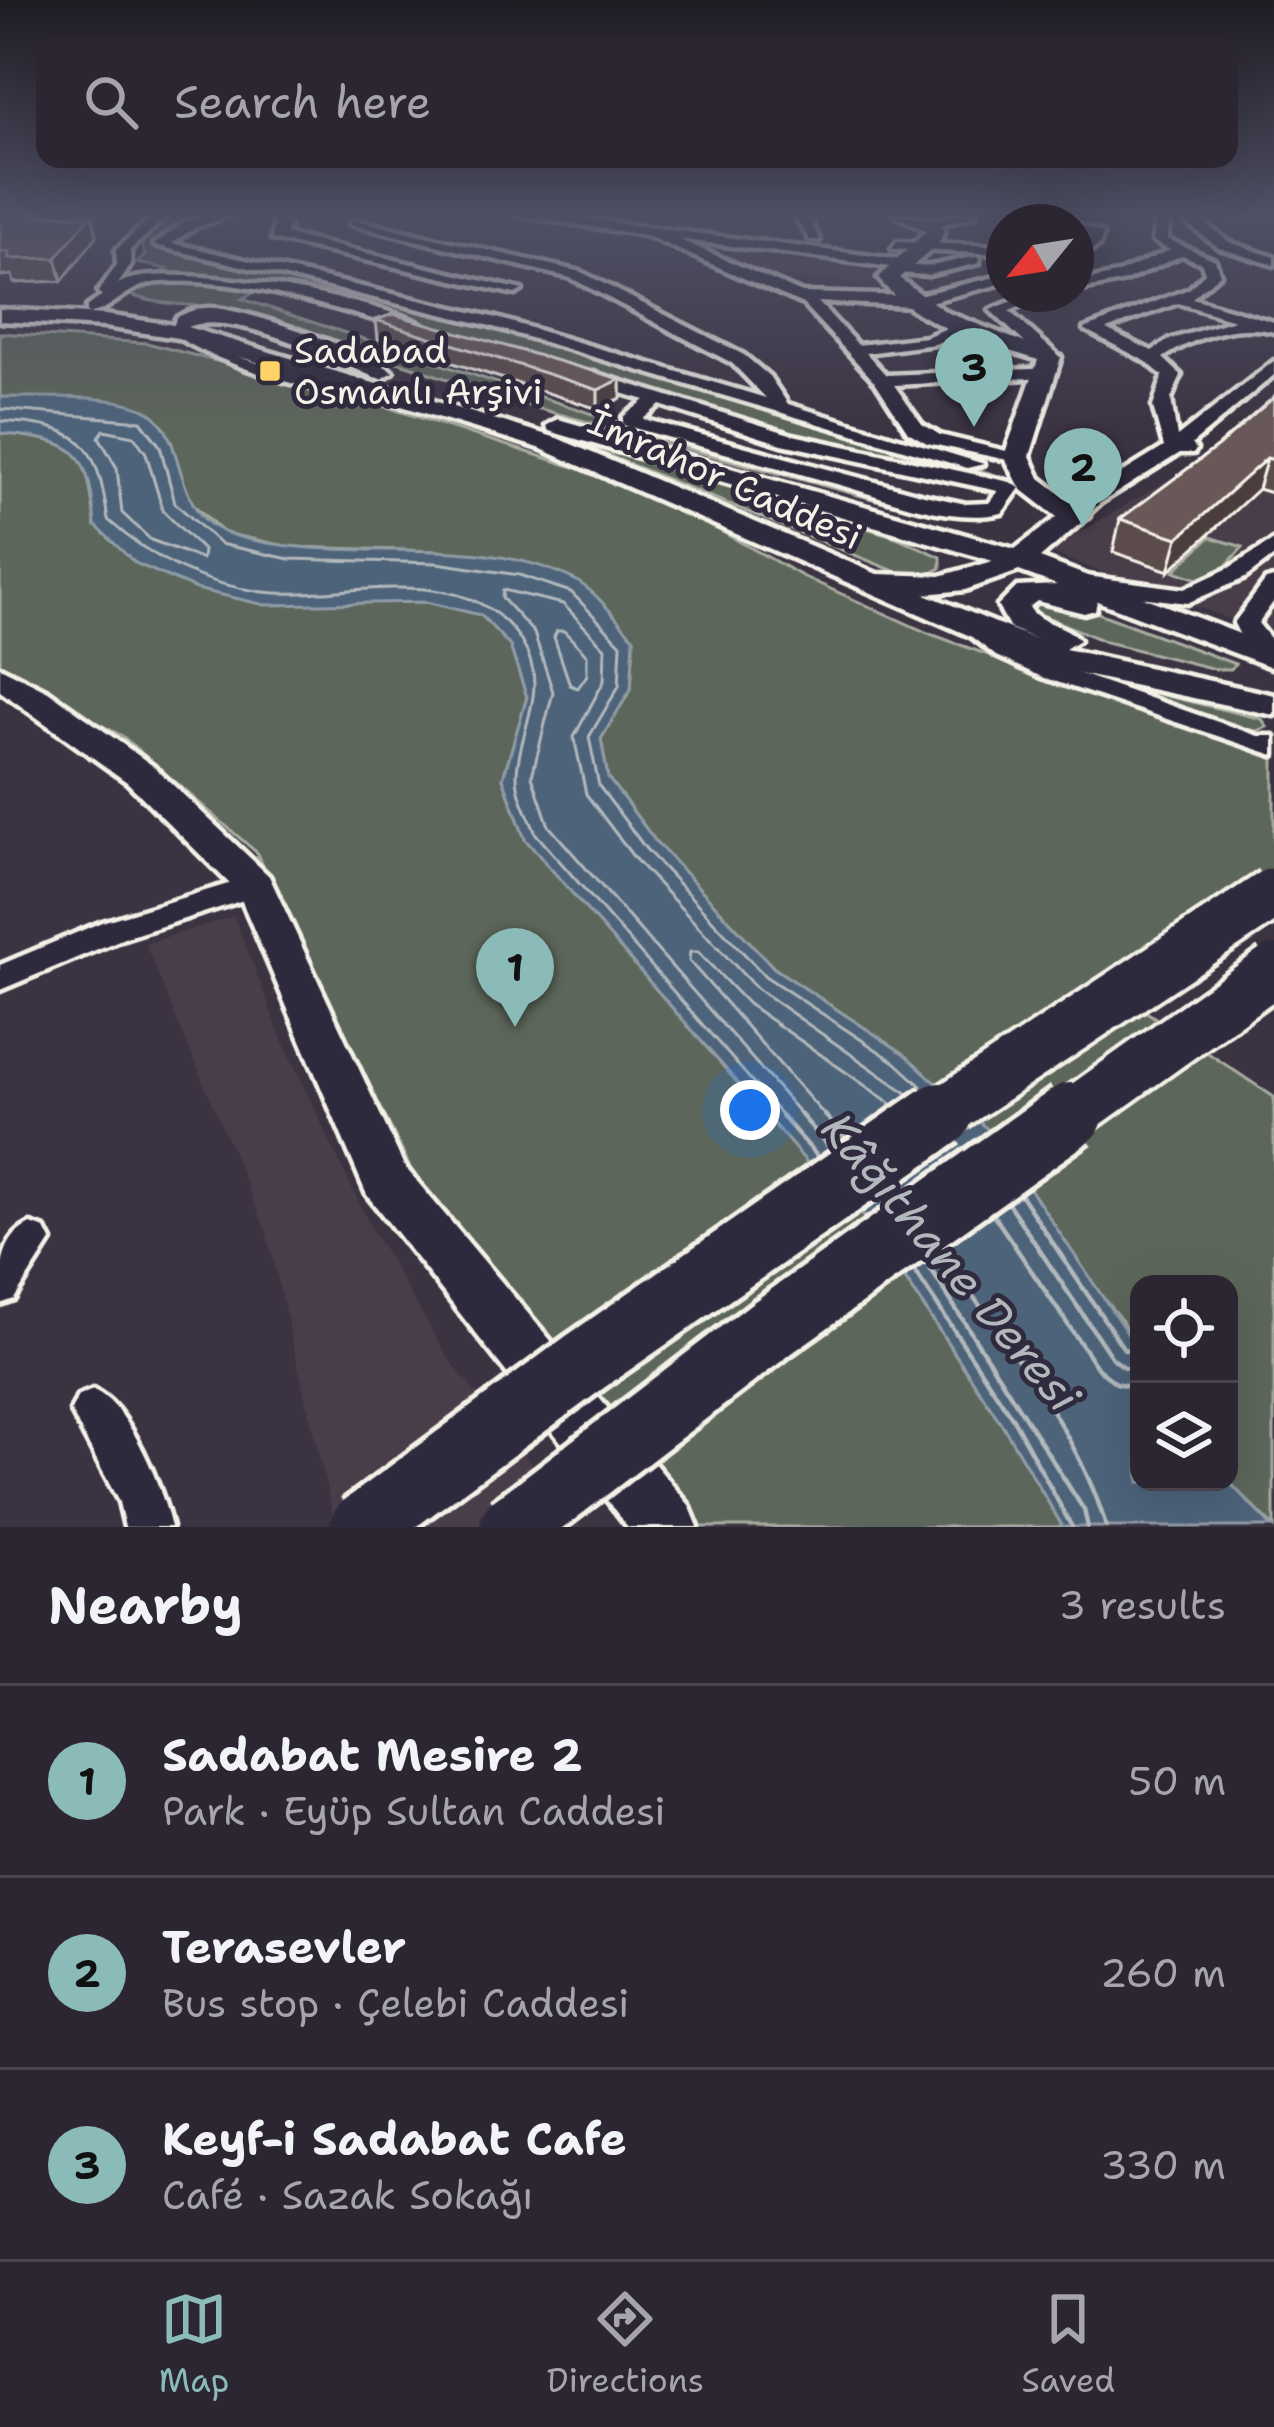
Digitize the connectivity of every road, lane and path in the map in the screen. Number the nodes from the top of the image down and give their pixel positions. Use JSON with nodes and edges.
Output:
{"nodes":[{"id":1,"x":109,"y":286,"type":"edge"},
{"id":2,"x":124,"y":286,"type":"edge"},
{"id":3,"x":233,"y":286,"type":"edge"},
{"id":4,"x":340,"y":286,"type":"edge"},
{"id":5,"x":499,"y":286,"type":"edge"},
{"id":6,"x":598,"y":286,"type":"edge"},
{"id":7,"x":774,"y":286,"type":"edge"},
{"id":8,"x":893,"y":286,"type":"edge"},
{"id":9,"x":974,"y":286,"type":"edge"},
{"id":10,"x":1200,"y":286,"type":"edge"},
{"id":11,"x":515,"y":290,"type":"dead end"},
{"id":12,"x":1177,"y":298,"type":"junction"},
{"id":13,"x":808,"y":301,"type":"junction"},
{"id":14,"x":914,"y":301,"type":"junction"},
{"id":15,"x":92,"y":310,"type":"junction"},
{"id":16,"x":0,"y":311,"type":"edge"},
{"id":17,"x":1000,"y":312,"type":"edge"},
{"id":18,"x":130,"y":318,"type":"junction"},
{"id":19,"x":1248,"y":321,"type":"junction"},
{"id":20,"x":0,"y":325,"type":"edge"},
{"id":21,"x":963,"y":326,"type":"junction"},
{"id":22,"x":182,"y":327,"type":"junction"},
{"id":23,"x":1274,"y":328,"type":"edge"},
{"id":24,"x":443,"y":334,"type":"edge"},
{"id":25,"x":853,"y":350,"type":"junction"},
{"id":26,"x":1153,"y":358,"type":"junction"},
{"id":27,"x":1049,"y":365,"type":"junction"},
{"id":28,"x":1274,"y":366,"type":"edge"},
{"id":29,"x":560,"y":368,"type":"edge"},
{"id":30,"x":1274,"y":376,"type":"edge"},
{"id":31,"x":882,"y":380,"type":"junction"},
{"id":32,"x":655,"y":401,"type":"junction"},
{"id":33,"x":782,"y":408,"type":"junction"},
{"id":34,"x":1182,"y":448,"type":"junction"},
{"id":35,"x":1018,"y":464,"type":"junction"},
{"id":36,"x":777,"y":488,"type":"junction"},
{"id":37,"x":1075,"y":516,"type":"junction"},
{"id":38,"x":901,"y":522,"type":"junction"},
{"id":39,"x":778,"y":542,"type":"junction"},
{"id":40,"x":1274,"y":546,"type":"edge"},
{"id":41,"x":1017,"y":558,"type":"junction"},
{"id":42,"x":1086,"y":584,"type":"junction"},
{"id":43,"x":1274,"y":584,"type":"edge"},
{"id":44,"x":928,"y":586,"type":"junction"},
{"id":45,"x":976,"y":628,"type":"junction"},
{"id":46,"x":1274,"y":657,"type":"edge"},
{"id":47,"x":1274,"y":671,"type":"edge"},
{"id":48,"x":0,"y":677,"type":"edge"},
{"id":49,"x":1274,"y":704,"type":"edge"},
{"id":50,"x":1273,"y":747,"type":"edge"},
{"id":51,"x":255,"y":886,"type":"junction"},
{"id":52,"x":1274,"y":893,"type":"edge"},
{"id":53,"x":1274,"y":970,"type":"edge"},
{"id":54,"x":0,"y":978,"type":"edge"},
{"id":55,"x":31,"y":1241,"type":"dead end"},
{"id":56,"x":0,"y":1286,"type":"edge"},
{"id":57,"x":93,"y":1411,"type":"dead end"},
{"id":58,"x":148,"y":1527,"type":"edge"},
{"id":59,"x":362,"y":1527,"type":"edge"},
{"id":60,"x":512,"y":1527,"type":"edge"},
{"id":61,"x":667,"y":1527,"type":"edge"}],
"edges":[{"from":1,"to":15,"type":"street"},
{"from":2,"to":15,"type":"street"},
{"from":3,"to":24,"type":"street"},
{"from":4,"to":33,"type":"street"},
{"from":5,"to":11,"type":"street"},
{"from":6,"to":33,"type":"street"},
{"from":7,"to":13,"type":"street"},
{"from":8,"to":14,"type":"main road"},
{"from":9,"to":14,"type":"street"},
{"from":10,"to":12,"type":"street"},
{"from":12,"to":19,"type":"street"},
{"from":12,"to":26,"type":"street"},
{"from":13,"to":14,"type":"street"},
{"from":13,"to":25,"type":"street"},
{"from":14,"to":21,"type":"main road"},
{"from":15,"to":16,"type":"main road","name":"İmrahor Caddesi"},
{"from":15,"to":18,"type":"main road","name":"İmrahor Caddesi"},
{"from":16,"to":18,"type":"main road","name":"İmrahor Caddesi"},
{"from":17,"to":27,"type":"street"},
{"from":18,"to":20,"type":"main road"},
{"from":18,"to":22,"type":"main road","name":"İmrahor Caddesi"},
{"from":19,"to":23,"type":"street"},
{"from":19,"to":26,"type":"street"},
{"from":21,"to":25,"type":"street"},
{"from":21,"to":27,"type":"main road"},
{"from":22,"to":36,"type":"main road","name":"İmrahor Caddesi"},
{"from":22,"to":39,"type":"main road","name":"İmrahor Caddesi"},
{"from":25,"to":31,"type":"street"},
{"from":26,"to":34,"type":"street"},
{"from":27,"to":31,"type":"street"},
{"from":27,"to":35,"type":"main road"},
{"from":28,"to":34,"type":"street"},
{"from":29,"to":32,"type":"street"},
{"from":30,"to":34,"type":"street"},
{"from":31,"to":35,"type":"street"},
{"from":32,"to":32,"type":"street"},
{"from":33,"to":35,"type":"street"},
{"from":34,"to":37,"type":"street"},
{"from":35,"to":37,"type":"main road"},
{"from":36,"to":38,"type":"main road","name":"İmrahor Caddesi"},
{"from":36,"to":44,"type":"main road"},
{"from":37,"to":38,"type":"main road"},
{"from":37,"to":41,"type":"main road"},
{"from":38,"to":41,"type":"main road","name":"İmrahor Caddesi"},
{"from":39,"to":44,"type":"main road"},
{"from":39,"to":45,"type":"main road","name":"İmrahor Caddesi"},
{"from":40,"to":42,"type":"street"},
{"from":41,"to":42,"type":"main road","name":"İmrahor Caddesi"},
{"from":41,"to":44,"type":"main road"},
{"from":42,"to":46,"type":"main road","name":"İmrahor Caddesi"},
{"from":43,"to":46,"type":"street"},
{"from":45,"to":49,"type":"main road","name":"İmrahor Caddesi"},
{"from":45,"to":50,"type":"street"},
{"from":47,"to":49,"type":"main road"},
{"from":48,"to":51,"type":"main road"},
{"from":51,"to":54,"type":"street"},
{"from":51,"to":61,"type":"main road"},
{"from":52,"to":59,"type":"highway","bridge":true},
{"from":53,"to":60,"type":"highway","bridge":true},
{"from":55,"to":56,"type":"street"},
{"from":57,"to":58,"type":"street"}]}
